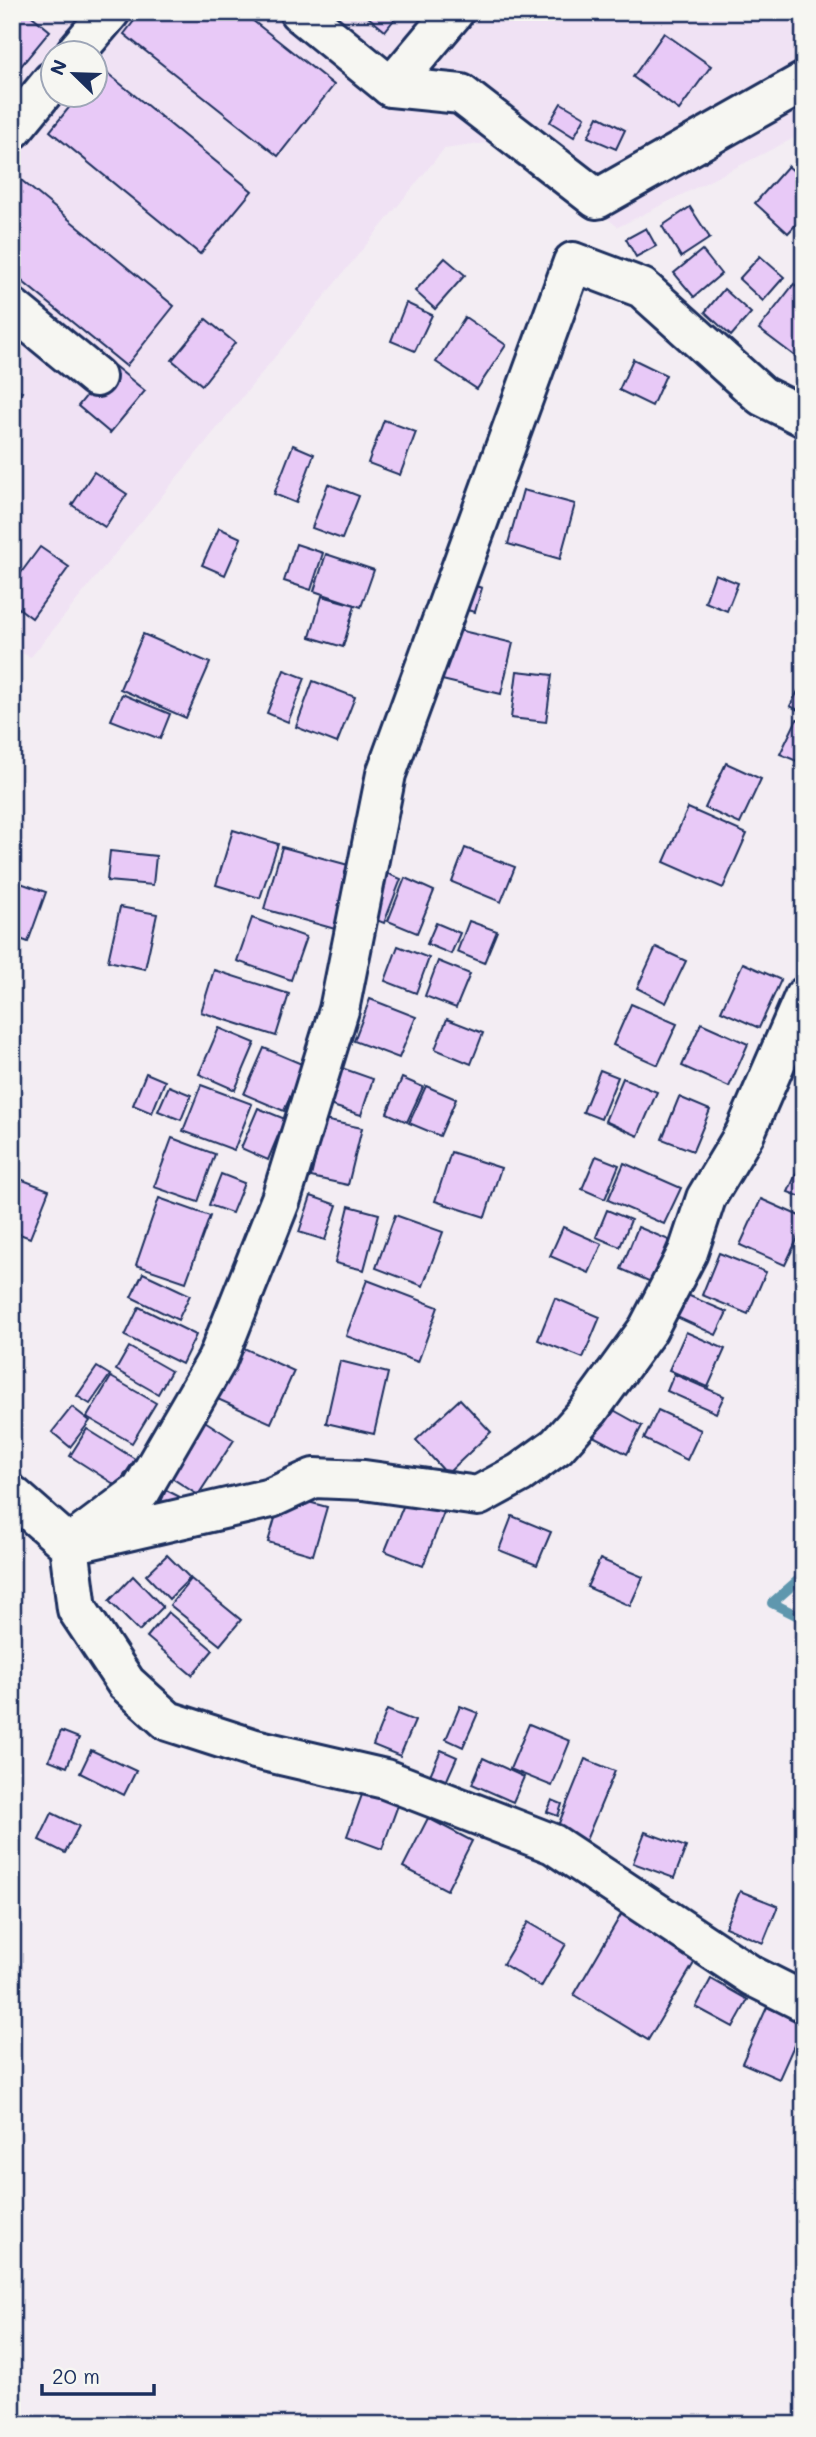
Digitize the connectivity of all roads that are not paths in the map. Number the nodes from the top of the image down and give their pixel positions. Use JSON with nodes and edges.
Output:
{"nodes":[{"id":1,"x":110,"y":12,"type":"edge"},
{"id":2,"x":299,"y":12,"type":"edge"},
{"id":3,"x":454,"y":12,"type":"edge"},
{"id":4,"x":88,"y":38,"type":"edge"},
{"id":5,"x":804,"y":82,"type":"edge"},
{"id":6,"x":391,"y":87,"type":"junction"},
{"id":7,"x":38,"y":98,"type":"edge"},
{"id":8,"x":12,"y":130,"type":"edge"},
{"id":9,"x":12,"y":308,"type":"edge"},
{"id":10,"x":96,"y":377,"type":"dead end"},
{"id":11,"x":804,"y":417,"type":"edge"},
{"id":12,"x":804,"y":997,"type":"edge"},
{"id":13,"x":12,"y":1495,"type":"edge"},
{"id":14,"x":69,"y":1545,"type":"junction"},
{"id":15,"x":804,"y":2002,"type":"edge"}],
"edges":[{"from":1,"to":4,"type":"street"},
{"from":2,"to":6,"type":"street"},
{"from":3,"to":6,"type":"street"},
{"from":5,"to":6,"type":"street"},
{"from":7,"to":8,"type":"street"},
{"from":9,"to":10,"type":"street"},
{"from":11,"to":14,"type":"street"},
{"from":12,"to":14,"type":"street"},
{"from":13,"to":14,"type":"street"},
{"from":14,"to":15,"type":"street"}]}
